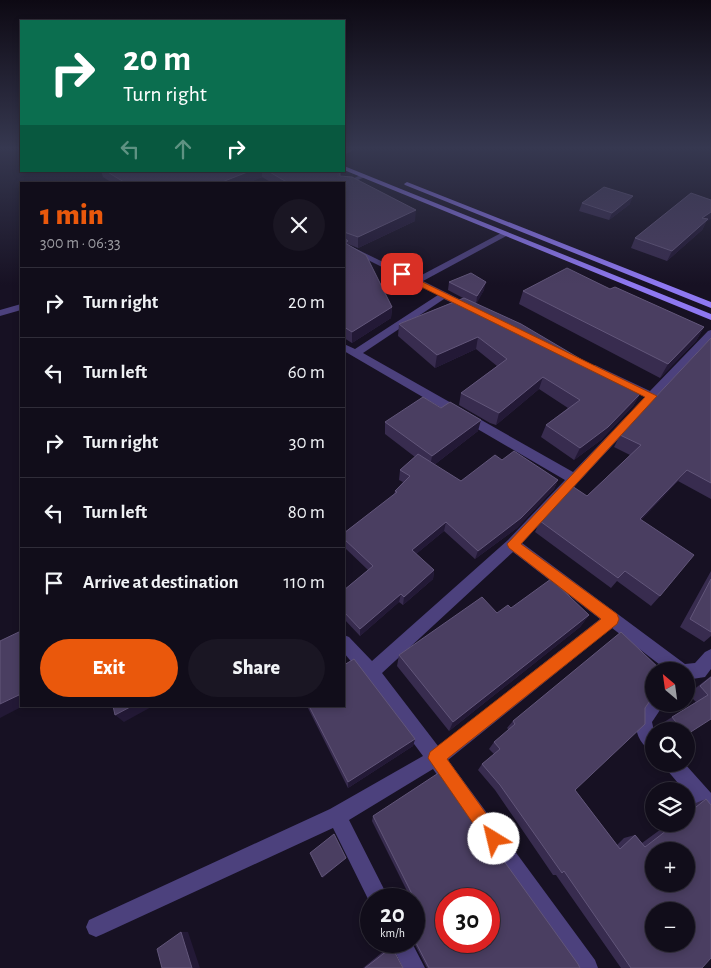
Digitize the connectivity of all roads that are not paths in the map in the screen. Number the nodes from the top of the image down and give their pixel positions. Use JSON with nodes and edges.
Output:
{"nodes":[{"id":1,"x":408,"y":194,"type":"edge"},
{"id":2,"x":432,"y":194,"type":"edge"},
{"id":3,"x":506,"y":234,"type":"junction"},
{"id":4,"x":345,"y":246,"type":"edge"},
{"id":5,"x":416,"y":282,"type":"junction"},
{"id":6,"x":444,"y":295,"type":"junction"},
{"id":7,"x":711,"y":305,"type":"edge"},
{"id":8,"x":20,"y":307,"type":"edge"},
{"id":9,"x":478,"y":312,"type":"edge"},
{"id":10,"x":0,"y":313,"type":"edge"},
{"id":11,"x":711,"y":317,"type":"edge"},
{"id":12,"x":711,"y":333,"type":"edge"},
{"id":13,"x":345,"y":348,"type":"edge"},
{"id":14,"x":355,"y":354,"type":"junction"},
{"id":15,"x":582,"y":363,"type":"edge"},
{"id":16,"x":652,"y":396,"type":"junction"},
{"id":17,"x":574,"y":479,"type":"junction"},
{"id":18,"x":513,"y":544,"type":"junction"},
{"id":19,"x":612,"y":619,"type":"junction"},
{"id":20,"x":345,"y":643,"type":"edge"},
{"id":21,"x":711,"y":657,"type":"edge"},
{"id":22,"x":668,"y":662,"type":"edge"},
{"id":23,"x":371,"y":672,"type":"junction"},
{"id":24,"x":695,"y":672,"type":"edge"},
{"id":25,"x":650,"y":712,"type":"edge"},
{"id":26,"x":645,"y":728,"type":"edge"},
{"id":27,"x":436,"y":758,"type":"junction"},
{"id":28,"x":680,"y":772,"type":"edge"},
{"id":29,"x":711,"y":807,"type":"edge"},
{"id":30,"x":337,"y":816,"type":"junction"},
{"id":31,"x":373,"y":888,"type":"edge"},
{"id":32,"x":96,"y":927,"type":"dead end"},
{"id":33,"x":406,"y":953,"type":"edge"},
{"id":34,"x":414,"y":968,"type":"edge"},
{"id":35,"x":586,"y":968,"type":"edge"}],
"edges":[{"from":1,"to":3,"type":"main road"},
{"from":2,"to":7,"type":"main road"},
{"from":3,"to":5,"type":"street"},
{"from":3,"to":11,"type":"main road"},
{"from":4,"to":5,"type":"street"},
{"from":5,"to":6,"type":"street"},
{"from":6,"to":9,"type":"street"},
{"from":6,"to":14,"type":"street"},
{"from":8,"to":10,"type":"street"},
{"from":12,"to":16,"type":"street"},
{"from":13,"to":14,"type":"street"},
{"from":14,"to":17,"type":"street"},
{"from":15,"to":16,"type":"street"},
{"from":16,"to":17,"type":"street"},
{"from":17,"to":18,"type":"street"},
{"from":18,"to":19,"type":"street"},
{"from":18,"to":23,"type":"street"},
{"from":19,"to":22,"type":"street"},
{"from":19,"to":27,"type":"street"},
{"from":20,"to":23,"type":"street"},
{"from":21,"to":24,"type":"street"},
{"from":23,"to":27,"type":"street"},
{"from":25,"to":26,"type":"street"},
{"from":27,"to":30,"type":"street"},
{"from":27,"to":35,"type":"street"},
{"from":28,"to":29,"type":"street"},
{"from":30,"to":31,"type":"street"},
{"from":30,"to":32,"type":"street"},
{"from":33,"to":34,"type":"street"}]}
